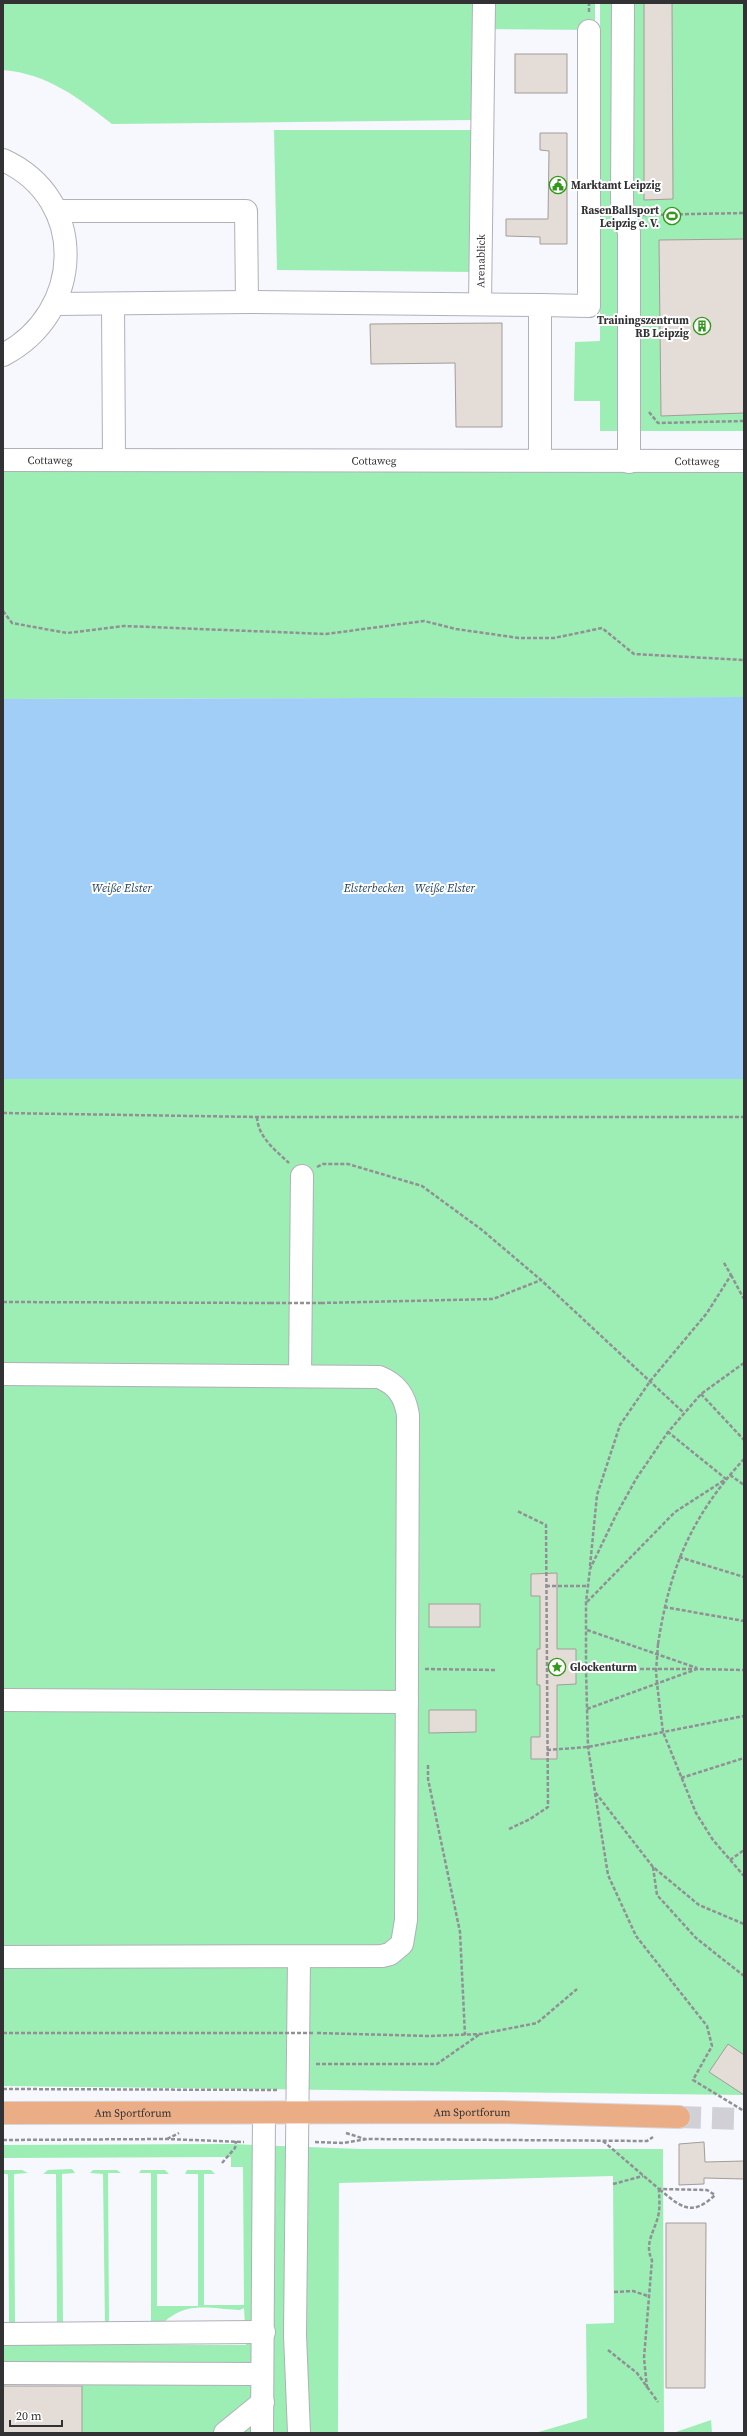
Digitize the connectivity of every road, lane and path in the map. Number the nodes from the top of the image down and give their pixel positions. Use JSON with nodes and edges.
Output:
{"nodes":[{"id":1,"x":484,"y":3,"type":"edge"},
{"id":2,"x":623,"y":3,"type":"edge"},
{"id":3,"x":589,"y":31,"type":"dead end"},
{"id":4,"x":588,"y":157,"type":"junction"},
{"id":5,"x":623,"y":158,"type":"junction"},
{"id":6,"x":3,"y":160,"type":"edge"},
{"id":7,"x":56,"y":211,"type":"junction"},
{"id":8,"x":744,"y":213,"type":"edge"},
{"id":9,"x":623,"y":216,"type":"junction"},
{"id":10,"x":247,"y":302,"type":"junction"},
{"id":11,"x":55,"y":304,"type":"junction"},
{"id":12,"x":113,"y":304,"type":"junction"},
{"id":13,"x":480,"y":304,"type":"junction"},
{"id":14,"x":540,"y":305,"type":"junction"},
{"id":15,"x":3,"y":355,"type":"edge"},
{"id":16,"x":628,"y":411,"type":"junction"},
{"id":17,"x":744,"y":420,"type":"edge"},
{"id":18,"x":114,"y":459,"type":"junction"},
{"id":19,"x":3,"y":460,"type":"edge"},
{"id":20,"x":540,"y":460,"type":"junction"},
{"id":21,"x":744,"y":461,"type":"edge"},
{"id":22,"x":629,"y":462,"type":"junction"},
{"id":23,"x":3,"y":611,"type":"edge"},
{"id":24,"x":744,"y":660,"type":"edge"},
{"id":25,"x":3,"y":1113,"type":"edge"},
{"id":26,"x":744,"y":1117,"type":"edge"},
{"id":27,"x":257,"y":1118,"type":"junction"},
{"id":28,"x":302,"y":1176,"type":"junction"},
{"id":29,"x":723,"y":1261,"type":"dead end"},
{"id":30,"x":731,"y":1275,"type":"junction"},
{"id":31,"x":541,"y":1280,"type":"junction"},
{"id":32,"x":744,"y":1299,"type":"edge"},
{"id":33,"x":3,"y":1302,"type":"edge"},
{"id":34,"x":744,"y":1363,"type":"edge"},
{"id":35,"x":3,"y":1374,"type":"edge"},
{"id":36,"x":300,"y":1376,"type":"junction"},
{"id":37,"x":651,"y":1380,"type":"junction"},
{"id":38,"x":701,"y":1394,"type":"junction"},
{"id":39,"x":684,"y":1413,"type":"junction"},
{"id":40,"x":668,"y":1432,"type":"junction"},
{"id":41,"x":744,"y":1440,"type":"edge"},
{"id":42,"x":744,"y":1459,"type":"edge"},
{"id":43,"x":730,"y":1475,"type":"junction"},
{"id":44,"x":726,"y":1479,"type":"junction"},
{"id":45,"x":744,"y":1485,"type":"edge"},
{"id":46,"x":516,"y":1511,"type":"dead end"},
{"id":47,"x":679,"y":1556,"type":"junction"},
{"id":48,"x":590,"y":1569,"type":"junction"},
{"id":49,"x":744,"y":1577,"type":"edge"},
{"id":50,"x":546,"y":1586,"type":"junction"},
{"id":51,"x":588,"y":1586,"type":"junction"},
{"id":52,"x":586,"y":1602,"type":"junction"},
{"id":53,"x":664,"y":1607,"type":"junction"},
{"id":54,"x":744,"y":1621,"type":"edge"},
{"id":55,"x":587,"y":1630,"type":"junction"},
{"id":56,"x":418,"y":1669,"type":"dead end"},
{"id":57,"x":697,"y":1669,"type":"junction"},
{"id":58,"x":494,"y":1670,"type":"dead end"},
{"id":59,"x":586,"y":1670,"type":"junction"},
{"id":60,"x":744,"y":1670,"type":"edge"},
{"id":61,"x":3,"y":1700,"type":"edge"},
{"id":62,"x":407,"y":1702,"type":"junction"},
{"id":63,"x":587,"y":1709,"type":"junction"},
{"id":64,"x":744,"y":1716,"type":"edge"},
{"id":65,"x":663,"y":1732,"type":"junction"},
{"id":66,"x":588,"y":1747,"type":"junction"},
{"id":67,"x":547,"y":1750,"type":"junction"},
{"id":68,"x":428,"y":1758,"type":"dead end"},
{"id":69,"x":744,"y":1758,"type":"edge"},
{"id":70,"x":681,"y":1778,"type":"junction"},
{"id":71,"x":595,"y":1792,"type":"junction"},
{"id":72,"x":509,"y":1829,"type":"dead end"},
{"id":73,"x":744,"y":1850,"type":"edge"},
{"id":74,"x":730,"y":1860,"type":"junction"},
{"id":75,"x":653,"y":1867,"type":"junction"},
{"id":76,"x":744,"y":1876,"type":"edge"},
{"id":77,"x":744,"y":1924,"type":"edge"},
{"id":78,"x":3,"y":1957,"type":"edge"},
{"id":79,"x":299,"y":1958,"type":"junction"},
{"id":80,"x":744,"y":1976,"type":"edge"},
{"id":81,"x":577,"y":1989,"type":"dead end"},
{"id":82,"x":3,"y":2033,"type":"edge"},
{"id":83,"x":481,"y":2034,"type":"junction"},
{"id":84,"x":465,"y":2035,"type":"junction"},
{"id":85,"x":298,"y":2064,"type":"junction"},
{"id":86,"x":3,"y":2089,"type":"edge"},
{"id":87,"x":297,"y":2090,"type":"junction"},
{"id":88,"x":744,"y":2111,"type":"edge"},
{"id":89,"x":296,"y":2112,"type":"junction"},
{"id":90,"x":3,"y":2113,"type":"edge"},
{"id":91,"x":264,"y":2113,"type":"junction"},
{"id":92,"x":679,"y":2117,"type":"tunnel mouth"},
{"id":93,"x":166,"y":2139,"type":"dead end"},
{"id":94,"x":367,"y":2139,"type":"dead end"},
{"id":95,"x":3,"y":2140,"type":"edge"},
{"id":96,"x":236,"y":2142,"type":"dead end"},
{"id":97,"x":222,"y":2163,"type":"dead end"},
{"id":98,"x":643,"y":2176,"type":"junction"},
{"id":99,"x":613,"y":2184,"type":"dead end"},
{"id":100,"x":659,"y":2189,"type":"junction"},
{"id":101,"x":614,"y":2292,"type":"dead end"},
{"id":102,"x":648,"y":2296,"type":"junction"},
{"id":103,"x":264,"y":2332,"type":"junction"},
{"id":104,"x":3,"y":2334,"type":"edge"},
{"id":105,"x":608,"y":2350,"type":"dead end"},
{"id":106,"x":3,"y":2373,"type":"edge"},
{"id":107,"x":253,"y":2374,"type":"dead end"},
{"id":108,"x":647,"y":2388,"type":"junction"},
{"id":109,"x":263,"y":2402,"type":"junction"},
{"id":110,"x":658,"y":2402,"type":"dead end"},
{"id":111,"x":226,"y":2433,"type":"edge"},
{"id":112,"x":262,"y":2433,"type":"edge"},
{"id":113,"x":298,"y":2433,"type":"edge"}],
"edges":[{"from":1,"to":13,"type":"street","name":"Arenablick"},
{"from":2,"to":5,"type":"street"},
{"from":3,"to":4,"type":"street"},
{"from":4,"to":5,"type":"street"},
{"from":4,"to":14,"type":"street","name":"Arenablick"},
{"from":5,"to":9,"type":"street"},
{"from":6,"to":7,"type":"street"},
{"from":7,"to":10,"type":"street"},
{"from":7,"to":11,"type":"street"},
{"from":8,"to":9,"type":"path"},
{"from":9,"to":16,"type":"street"},
{"from":10,"to":12,"type":"street"},
{"from":10,"to":13,"type":"street"},
{"from":11,"to":12,"type":"street"},
{"from":11,"to":15,"type":"street"},
{"from":12,"to":18,"type":"street"},
{"from":13,"to":14,"type":"street","name":"Arenablick"},
{"from":14,"to":20,"type":"street"},
{"from":16,"to":17,"type":"path"},
{"from":16,"to":22,"type":"street"},
{"from":18,"to":19,"type":"street","name":"Cottaweg"},
{"from":18,"to":20,"type":"street","name":"Cottaweg"},
{"from":20,"to":22,"type":"street","name":"Cottaweg"},
{"from":21,"to":22,"type":"street","name":"Cottaweg"},
{"from":23,"to":24,"type":"path"},
{"from":25,"to":27,"type":"path"},
{"from":26,"to":27,"type":"path"},
{"from":27,"to":28,"type":"path"},
{"from":28,"to":31,"type":"path"},
{"from":28,"to":36,"type":"street"},
{"from":29,"to":30,"type":"path"},
{"from":30,"to":32,"type":"path"},
{"from":30,"to":37,"type":"path"},
{"from":31,"to":33,"type":"path","bridge":true},
{"from":31,"to":37,"type":"path"},
{"from":34,"to":38,"type":"path"},
{"from":35,"to":36,"type":"street"},
{"from":36,"to":62,"type":"street"},
{"from":37,"to":39,"type":"path"},
{"from":37,"to":48,"type":"path"},
{"from":38,"to":39,"type":"path"},
{"from":38,"to":41,"type":"path"},
{"from":39,"to":40,"type":"path"},
{"from":40,"to":44,"type":"path"},
{"from":40,"to":48,"type":"path"},
{"from":42,"to":43,"type":"path"},
{"from":43,"to":44,"type":"path"},
{"from":43,"to":45,"type":"path"},
{"from":44,"to":47,"type":"path"},
{"from":44,"to":52,"type":"path"},
{"from":46,"to":50,"type":"path"},
{"from":47,"to":49,"type":"path"},
{"from":47,"to":53,"type":"path"},
{"from":48,"to":51,"type":"path"},
{"from":50,"to":51,"type":"path"},
{"from":50,"to":67,"type":"path"},
{"from":51,"to":52,"type":"path"},
{"from":52,"to":55,"type":"path"},
{"from":53,"to":54,"type":"path"},
{"from":53,"to":65,"type":"path","bridge":true},
{"from":55,"to":57,"type":"path"},
{"from":55,"to":59,"type":"path"},
{"from":56,"to":58,"type":"path"},
{"from":57,"to":59,"type":"path"},
{"from":57,"to":60,"type":"path"},
{"from":57,"to":63,"type":"path"},
{"from":59,"to":63,"type":"path"},
{"from":61,"to":62,"type":"street"},
{"from":62,"to":79,"type":"street"},
{"from":63,"to":66,"type":"path"},
{"from":64,"to":65,"type":"path"},
{"from":65,"to":66,"type":"path"},
{"from":65,"to":70,"type":"path"},
{"from":66,"to":67,"type":"path"},
{"from":66,"to":71,"type":"path"},
{"from":67,"to":72,"type":"path"},
{"from":68,"to":84,"type":"path"},
{"from":69,"to":70,"type":"path"},
{"from":70,"to":74,"type":"path"},
{"from":71,"to":75,"type":"path"},
{"from":71,"to":88,"type":"path"},
{"from":73,"to":74,"type":"path"},
{"from":74,"to":76,"type":"path"},
{"from":75,"to":77,"type":"path"},
{"from":75,"to":80,"type":"path"},
{"from":78,"to":79,"type":"street"},
{"from":79,"to":85,"type":"street"},
{"from":81,"to":83,"type":"path"},
{"from":82,"to":84,"type":"path","bridge":true},
{"from":83,"to":84,"type":"path"},
{"from":83,"to":85,"type":"path"},
{"from":85,"to":87,"type":"street"},
{"from":86,"to":87,"type":"path"},
{"from":87,"to":89,"type":"street"},
{"from":89,"to":91,"type":"main road","name":"Am Sportforum"},
{"from":89,"to":92,"type":"main road","name":"Am Sportforum"},
{"from":89,"to":113,"type":"street"},
{"from":90,"to":91,"type":"main road","name":"Am Sportforum"},
{"from":91,"to":103,"type":"street"},
{"from":93,"to":95,"type":"path"},
{"from":94,"to":98,"type":"path"},
{"from":96,"to":97,"type":"path"},
{"from":98,"to":99,"type":"path"},
{"from":98,"to":100,"type":"path"},
{"from":100,"to":100,"type":"path"},
{"from":100,"to":102,"type":"path"},
{"from":101,"to":102,"type":"path"},
{"from":102,"to":108,"type":"path"},
{"from":103,"to":104,"type":"street"},
{"from":103,"to":109,"type":"street"},
{"from":105,"to":108,"type":"path"},
{"from":106,"to":107,"type":"street"},
{"from":108,"to":110,"type":"path"},
{"from":109,"to":111,"type":"street"},
{"from":109,"to":112,"type":"street"}]}
